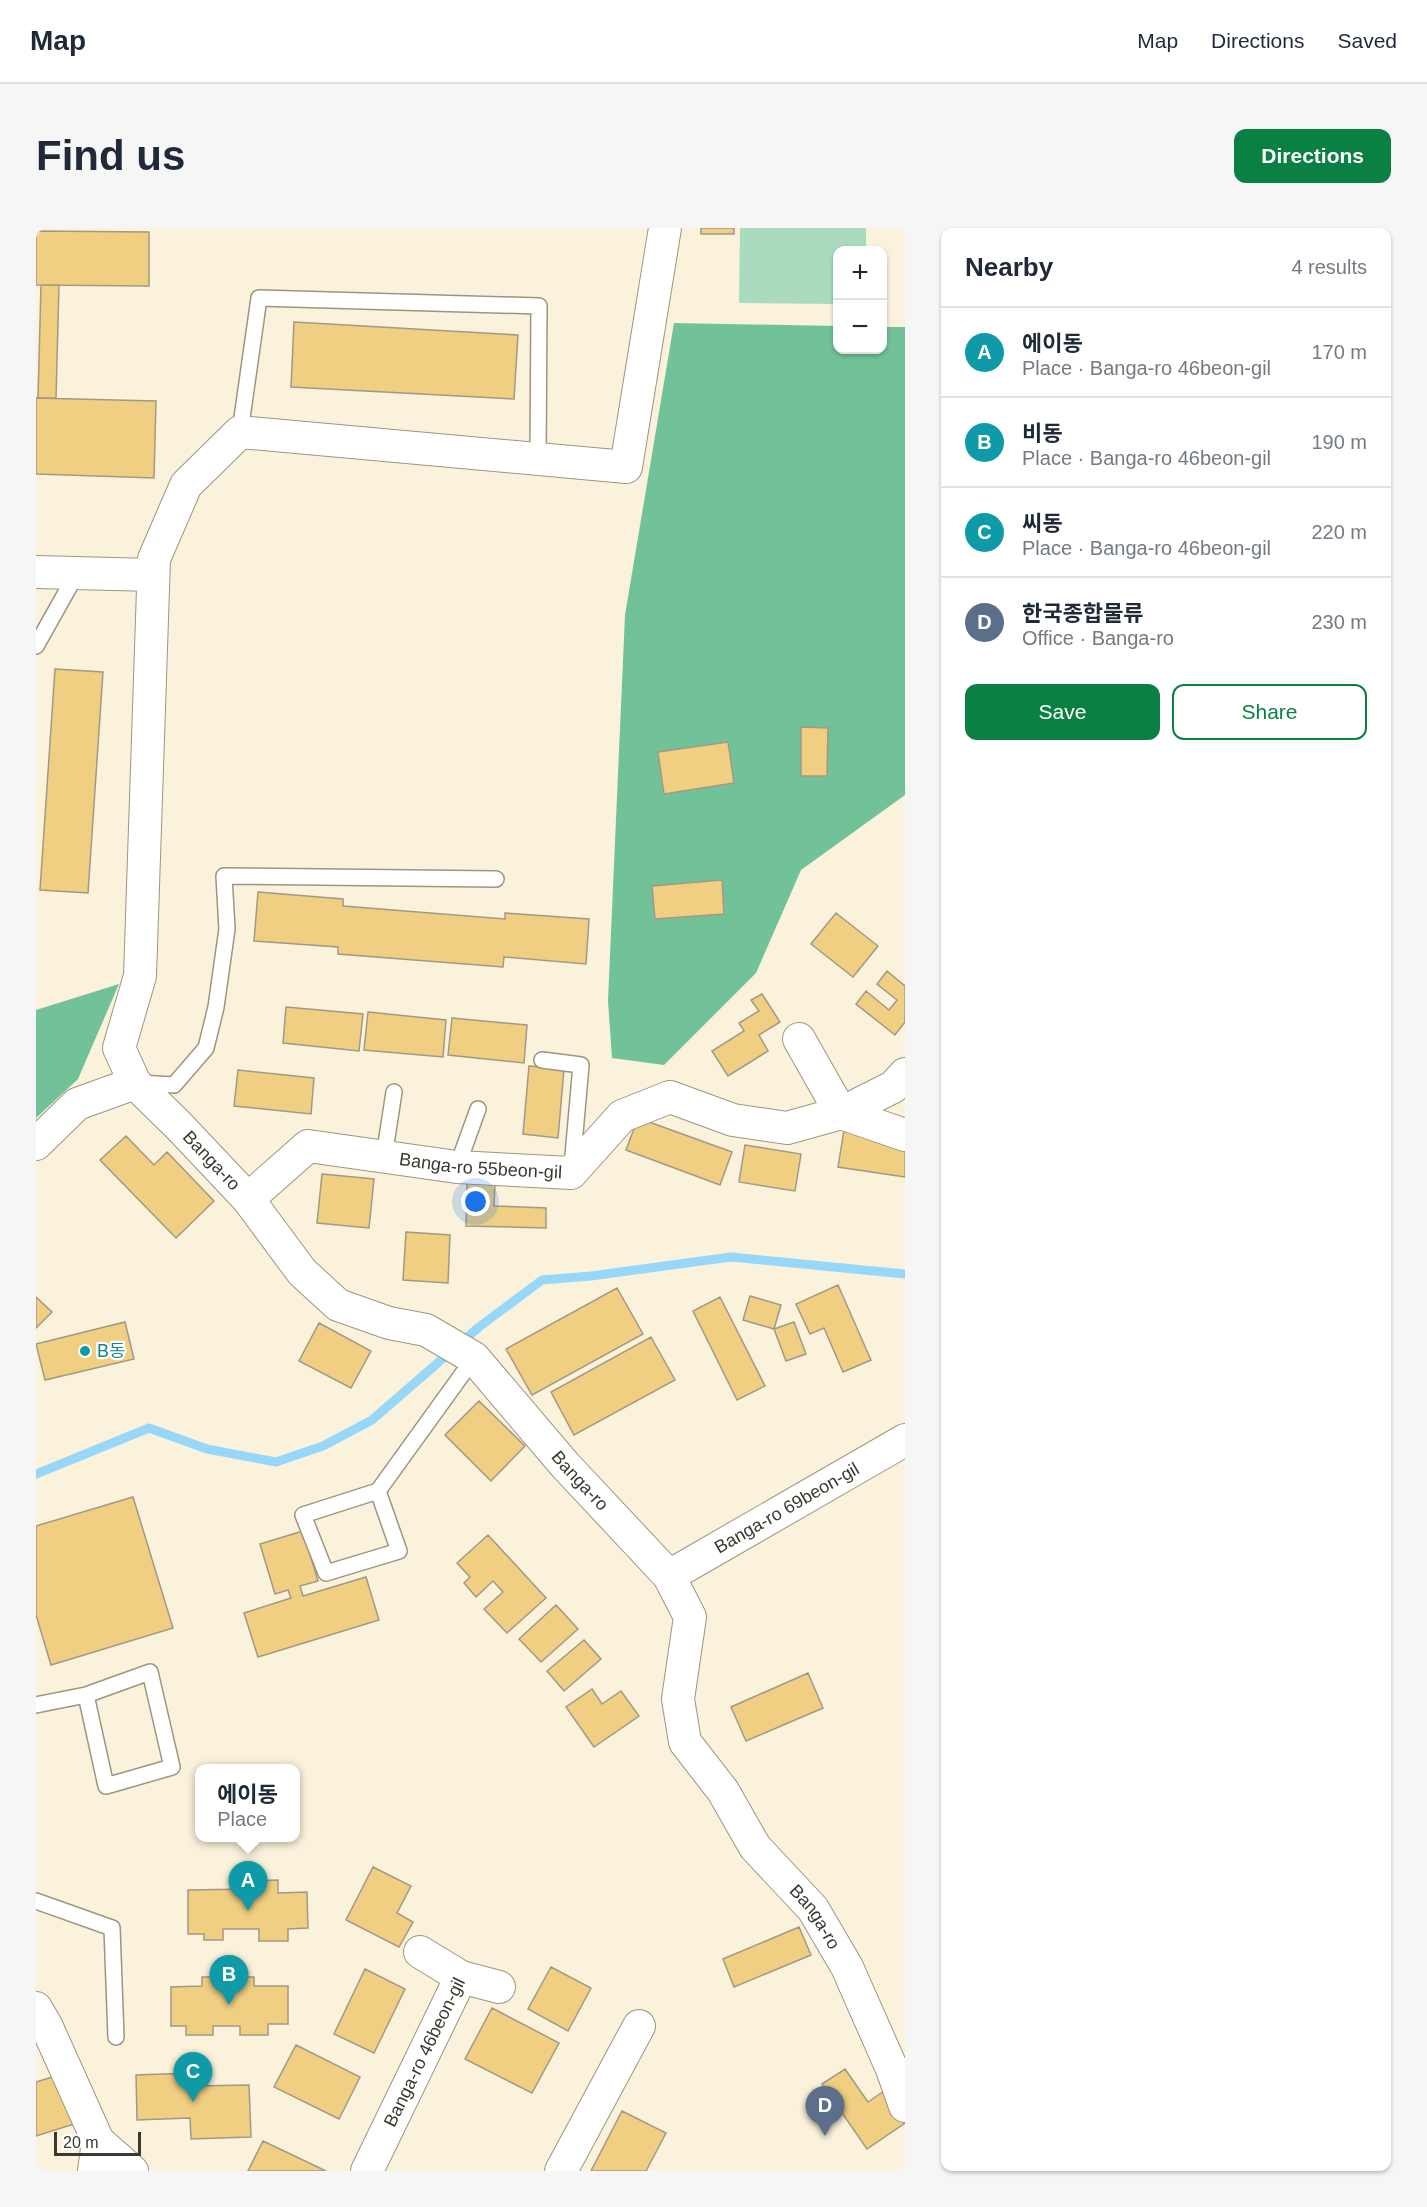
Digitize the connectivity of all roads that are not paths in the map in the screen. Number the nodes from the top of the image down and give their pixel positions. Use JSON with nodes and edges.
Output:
{"nodes":[{"id":1,"x":665,"y":228,"type":"edge"},
{"id":2,"x":240,"y":432,"type":"junction"},
{"id":3,"x":538,"y":459,"type":"junction"},
{"id":4,"x":36,"y":572,"type":"edge"},
{"id":5,"x":77,"y":573,"type":"junction"},
{"id":6,"x":153,"y":575,"type":"junction"},
{"id":7,"x":36,"y":646,"type":"edge"},
{"id":8,"x":496,"y":879,"type":"dead end"},
{"id":9,"x":800,"y":1040,"type":"dead end"},
{"id":10,"x":542,"y":1060,"type":"dead end"},
{"id":11,"x":905,"y":1074,"type":"edge"},
{"id":12,"x":135,"y":1083,"type":"junction"},
{"id":13,"x":394,"y":1092,"type":"dead end"},
{"id":14,"x":477,"y":1109,"type":"dead end"},
{"id":15,"x":841,"y":1113,"type":"junction"},
{"id":16,"x":905,"y":1135,"type":"edge"},
{"id":17,"x":36,"y":1144,"type":"edge"},
{"id":18,"x":384,"y":1157,"type":"junction"},
{"id":19,"x":457,"y":1167,"type":"junction"},
{"id":20,"x":571,"y":1173,"type":"junction"},
{"id":21,"x":248,"y":1200,"type":"junction"},
{"id":22,"x":474,"y":1358,"type":"junction"},
{"id":23,"x":905,"y":1440,"type":"edge"},
{"id":24,"x":378,"y":1491,"type":"junction"},
{"id":25,"x":669,"y":1576,"type":"junction"},
{"id":26,"x":86,"y":1695,"type":"junction"},
{"id":27,"x":36,"y":1704,"type":"edge"},
{"id":28,"x":36,"y":1901,"type":"edge"},
{"id":29,"x":420,"y":1952,"type":"dead end"},
{"id":30,"x":461,"y":1977,"type":"junction"},
{"id":31,"x":500,"y":1987,"type":"dead end"},
{"id":32,"x":36,"y":2008,"type":"edge"},
{"id":33,"x":639,"y":2026,"type":"dead end"},
{"id":34,"x":116,"y":2037,"type":"dead end"},
{"id":35,"x":905,"y":2106,"type":"edge"},
{"id":36,"x":96,"y":2156,"type":"edge"},
{"id":37,"x":132,"y":2171,"type":"edge"},
{"id":38,"x":367,"y":2171,"type":"edge"},
{"id":39,"x":561,"y":2171,"type":"edge"}],
"edges":[{"from":1,"to":3,"type":"street"},
{"from":2,"to":3,"type":"street"},
{"from":2,"to":3,"type":"lane"},
{"from":2,"to":6,"type":"street"},
{"from":4,"to":5,"type":"street"},
{"from":5,"to":6,"type":"street"},
{"from":5,"to":7,"type":"lane"},
{"from":6,"to":12,"type":"street"},
{"from":8,"to":12,"type":"lane"},
{"from":9,"to":15,"type":"street"},
{"from":10,"to":20,"type":"lane"},
{"from":11,"to":15,"type":"street","name":"Banga-ro 55beon-gil"},
{"from":12,"to":17,"type":"street"},
{"from":12,"to":21,"type":"street","name":"Banga-ro"},
{"from":13,"to":18,"type":"lane"},
{"from":14,"to":19,"type":"lane"},
{"from":15,"to":16,"type":"street"},
{"from":15,"to":20,"type":"street","name":"Banga-ro 55beon-gil"},
{"from":18,"to":19,"type":"street","name":"Banga-ro 55beon-gil"},
{"from":18,"to":21,"type":"street","name":"Banga-ro 55beon-gil"},
{"from":19,"to":20,"type":"street","name":"Banga-ro 55beon-gil"},
{"from":21,"to":22,"type":"street","name":"Banga-ro"},
{"from":22,"to":24,"type":"lane"},
{"from":22,"to":25,"type":"street","name":"Banga-ro"},
{"from":23,"to":25,"type":"street","name":"Banga-ro 69beon-gil"},
{"from":24,"to":24,"type":"lane"},
{"from":25,"to":35,"type":"street","name":"Banga-ro"},
{"from":26,"to":26,"type":"lane"},
{"from":26,"to":27,"type":"lane"},
{"from":28,"to":34,"type":"lane"},
{"from":29,"to":30,"type":"street","name":"Banga-ro 46beon-gil"},
{"from":30,"to":31,"type":"street"},
{"from":30,"to":38,"type":"street","name":"Banga-ro 46beon-gil"},
{"from":32,"to":36,"type":"street"},
{"from":33,"to":39,"type":"street"},
{"from":36,"to":37,"type":"street"}]}
